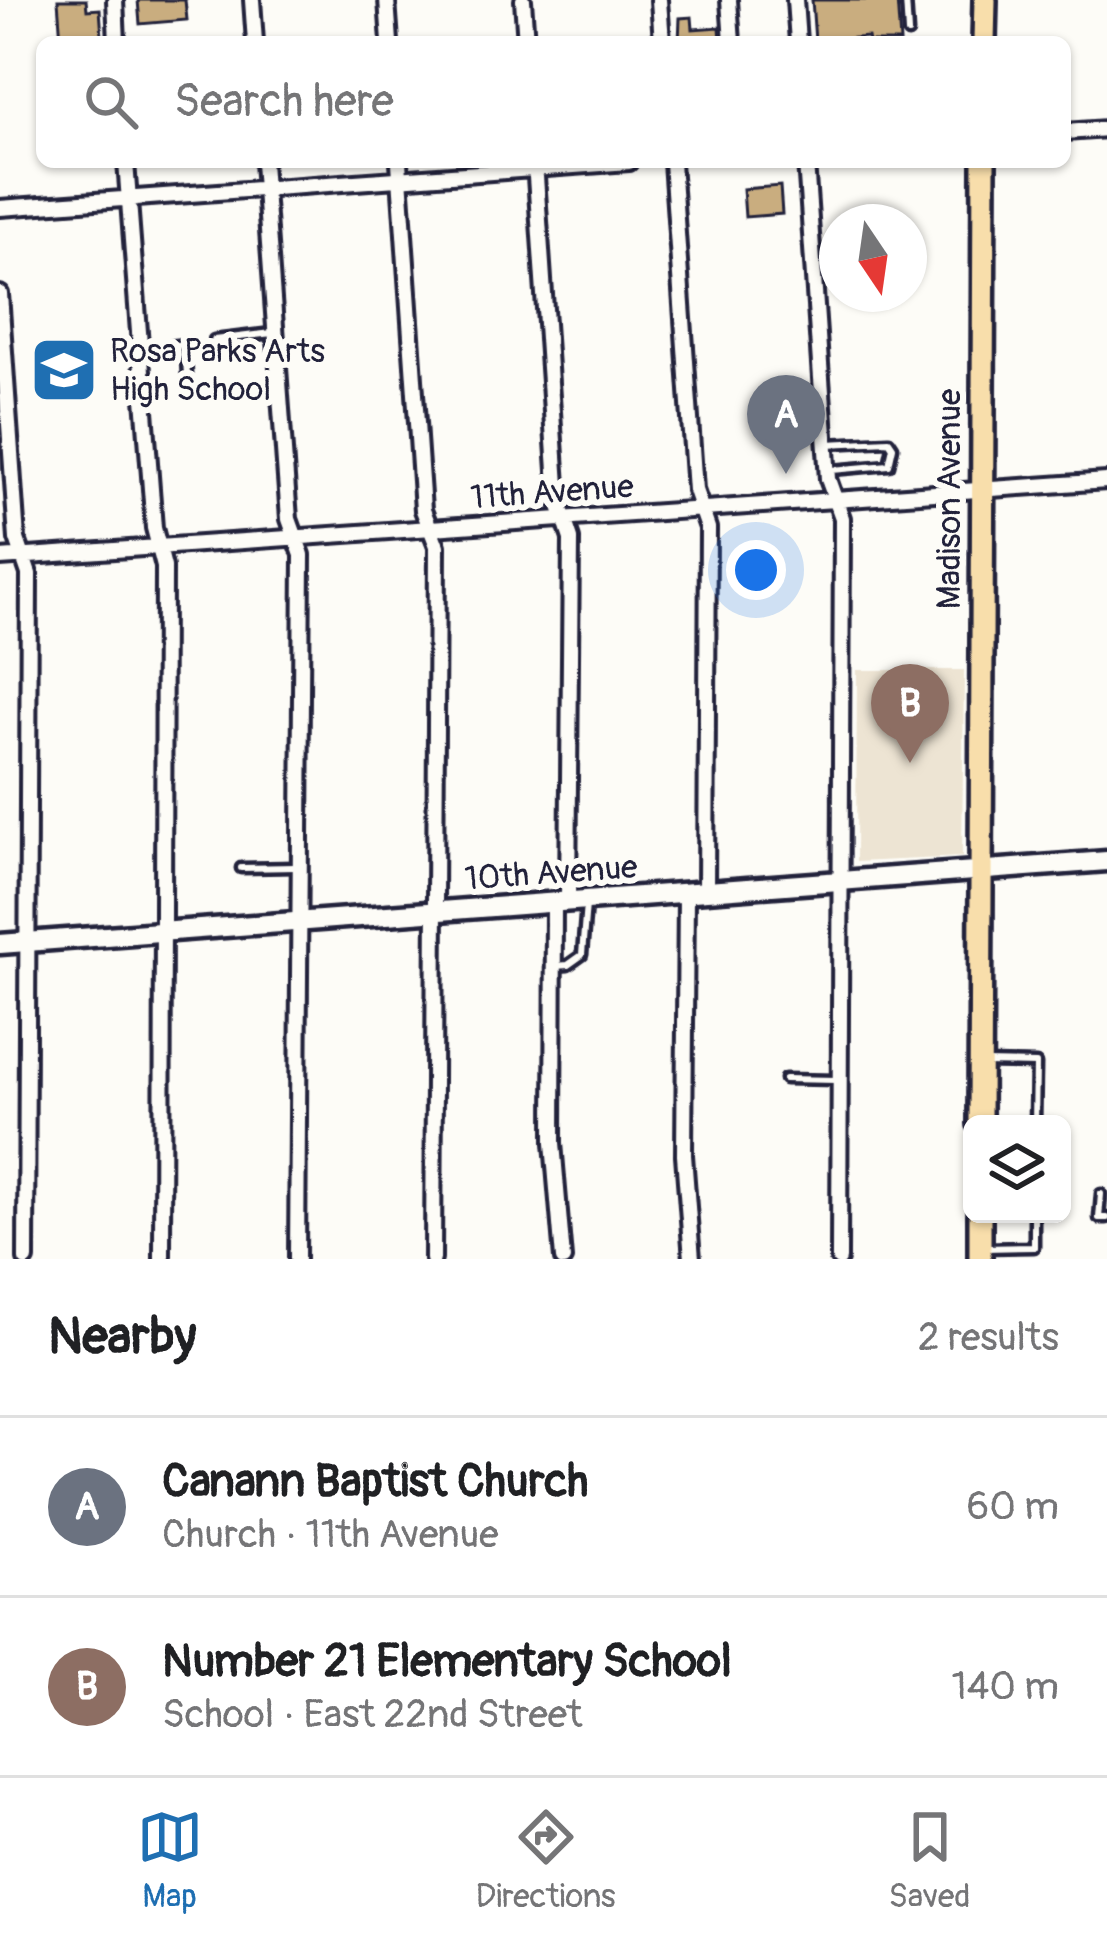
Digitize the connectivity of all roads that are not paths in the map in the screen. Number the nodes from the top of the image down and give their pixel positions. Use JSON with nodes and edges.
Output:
{"nodes":[{"id":1,"x":115,"y":0,"type":"edge"},
{"id":2,"x":252,"y":0,"type":"edge"},
{"id":3,"x":387,"y":0,"type":"edge"},
{"id":4,"x":524,"y":0,"type":"edge"},
{"id":5,"x":659,"y":0,"type":"edge"},
{"id":6,"x":729,"y":0,"type":"edge"},
{"id":7,"x":795,"y":0,"type":"edge"},
{"id":8,"x":906,"y":0,"type":"edge"},
{"id":9,"x":985,"y":0,"type":"edge"},
{"id":10,"x":908,"y":33,"type":"dead end"},
{"id":11,"x":118,"y":36,"type":"edge"},
{"id":12,"x":255,"y":36,"type":"edge"},
{"id":13,"x":390,"y":36,"type":"edge"},
{"id":14,"x":526,"y":36,"type":"edge"},
{"id":15,"x":662,"y":36,"type":"edge"},
{"id":16,"x":732,"y":36,"type":"edge"},
{"id":17,"x":798,"y":36,"type":"edge"},
{"id":18,"x":984,"y":36,"type":"edge"},
{"id":19,"x":1107,"y":129,"type":"edge"},
{"id":20,"x":1071,"y":132,"type":"edge"},
{"id":21,"x":126,"y":168,"type":"edge"},
{"id":22,"x":262,"y":168,"type":"edge"},
{"id":23,"x":399,"y":168,"type":"edge"},
{"id":24,"x":506,"y":168,"type":"edge"},
{"id":25,"x":535,"y":168,"type":"edge"},
{"id":26,"x":672,"y":168,"type":"edge"},
{"id":27,"x":806,"y":168,"type":"edge"},
{"id":28,"x":984,"y":168,"type":"edge"},
{"id":29,"x":400,"y":179,"type":"junction"},
{"id":30,"x":264,"y":189,"type":"junction"},
{"id":31,"x":128,"y":199,"type":"junction"},
{"id":32,"x":0,"y":208,"type":"edge"},
{"id":33,"x":0,"y":294,"type":"edge"},
{"id":34,"x":275,"y":333,"type":"junction"},
{"id":35,"x":214,"y":340,"type":"dead end"},
{"id":36,"x":140,"y":349,"type":"junction"},
{"id":37,"x":187,"y":375,"type":"dead end"},
{"id":38,"x":826,"y":444,"type":"junction"},
{"id":39,"x":828,"y":470,"type":"junction"},
{"id":40,"x":1107,"y":481,"type":"edge"},
{"id":41,"x":982,"y":489,"type":"junction"},
{"id":42,"x":836,"y":500,"type":"junction"},
{"id":43,"x":701,"y":509,"type":"junction"},
{"id":44,"x":564,"y":518,"type":"junction"},
{"id":45,"x":430,"y":527,"type":"junction"},
{"id":46,"x":295,"y":537,"type":"junction"},
{"id":47,"x":159,"y":546,"type":"junction"},
{"id":48,"x":23,"y":556,"type":"junction"},
{"id":49,"x":0,"y":558,"type":"edge"},
{"id":50,"x":1107,"y":861,"type":"edge"},
{"id":51,"x":299,"y":866,"type":"junction"},
{"id":52,"x":241,"y":868,"type":"dead end"},
{"id":53,"x":981,"y":870,"type":"junction"},
{"id":54,"x":842,"y":881,"type":"junction"},
{"id":55,"x":696,"y":892,"type":"junction"},
{"id":56,"x":570,"y":902,"type":"junction"},
{"id":57,"x":435,"y":912,"type":"junction"},
{"id":58,"x":299,"y":922,"type":"junction"},
{"id":59,"x":163,"y":932,"type":"junction"},
{"id":60,"x":27,"y":942,"type":"junction"},
{"id":61,"x":0,"y":944,"type":"edge"},
{"id":62,"x":555,"y":966,"type":"junction"},
{"id":63,"x":980,"y":1063,"type":"junction"},
{"id":64,"x":785,"y":1079,"type":"dead end"},
{"id":65,"x":840,"y":1080,"type":"junction"},
{"id":66,"x":980,"y":1115,"type":"edge"},
{"id":67,"x":1035,"y":1115,"type":"edge"},
{"id":68,"x":1101,"y":1194,"type":"dead end"},
{"id":69,"x":1107,"y":1218,"type":"edge"},
{"id":70,"x":980,"y":1223,"type":"edge"},
{"id":71,"x":1034,"y":1223,"type":"edge"},
{"id":72,"x":980,"y":1254,"type":"edge"},
{"id":73,"x":26,"y":1259,"type":"edge"},
{"id":74,"x":162,"y":1259,"type":"edge"},
{"id":75,"x":297,"y":1259,"type":"edge"},
{"id":76,"x":433,"y":1259,"type":"edge"},
{"id":77,"x":563,"y":1259,"type":"edge"},
{"id":78,"x":692,"y":1259,"type":"edge"},
{"id":79,"x":839,"y":1259,"type":"edge"}],
"edges":[{"from":1,"to":11,"type":"street"},
{"from":2,"to":12,"type":"street"},
{"from":3,"to":13,"type":"street"},
{"from":4,"to":14,"type":"street"},
{"from":5,"to":15,"type":"street"},
{"from":6,"to":16,"type":"street"},
{"from":7,"to":17,"type":"street"},
{"from":8,"to":10,"type":"lane"},
{"from":9,"to":18,"type":"main road"},
{"from":19,"to":20,"type":"street"},
{"from":21,"to":31,"type":"street"},
{"from":22,"to":30,"type":"street"},
{"from":23,"to":29,"type":"street"},
{"from":24,"to":29,"type":"street"},
{"from":25,"to":44,"type":"street"},
{"from":26,"to":43,"type":"street"},
{"from":27,"to":38,"type":"street"},
{"from":28,"to":41,"type":"main road","name":"Madison Avenue"},
{"from":29,"to":30,"type":"street"},
{"from":29,"to":45,"type":"street"},
{"from":30,"to":31,"type":"street"},
{"from":30,"to":34,"type":"street"},
{"from":31,"to":32,"type":"street"},
{"from":31,"to":36,"type":"street"},
{"from":33,"to":48,"type":"street"},
{"from":34,"to":35,"type":"lane"},
{"from":34,"to":46,"type":"street"},
{"from":36,"to":37,"type":"lane"},
{"from":36,"to":47,"type":"street"},
{"from":38,"to":39,"type":"street"},
{"from":38,"to":39,"type":"lane"},
{"from":39,"to":42,"type":"street"},
{"from":40,"to":41,"type":"street","name":"11th Avenue"},
{"from":41,"to":42,"type":"street","name":"11th Avenue"},
{"from":41,"to":53,"type":"main road","name":"Madison Avenue"},
{"from":42,"to":43,"type":"street","name":"11th Avenue"},
{"from":42,"to":54,"type":"street"},
{"from":43,"to":44,"type":"street","name":"11th Avenue"},
{"from":43,"to":55,"type":"street"},
{"from":44,"to":45,"type":"street","name":"11th Avenue"},
{"from":44,"to":56,"type":"street"},
{"from":45,"to":46,"type":"street","name":"11th Avenue"},
{"from":45,"to":57,"type":"street"},
{"from":46,"to":47,"type":"street","name":"11th Avenue"},
{"from":46,"to":51,"type":"street"},
{"from":47,"to":48,"type":"street","name":"11th Avenue"},
{"from":47,"to":59,"type":"street"},
{"from":48,"to":49,"type":"street","name":"11th Avenue"},
{"from":48,"to":60,"type":"street"},
{"from":50,"to":53,"type":"main road","name":"10th Avenue"},
{"from":51,"to":52,"type":"lane"},
{"from":51,"to":58,"type":"street"},
{"from":53,"to":54,"type":"main road","name":"10th Avenue"},
{"from":53,"to":63,"type":"main road","name":"Madison Avenue"},
{"from":54,"to":55,"type":"main road","name":"10th Avenue"},
{"from":54,"to":65,"type":"street"},
{"from":55,"to":56,"type":"main road","name":"10th Avenue"},
{"from":55,"to":78,"type":"street"},
{"from":56,"to":57,"type":"main road","name":"10th Avenue"},
{"from":56,"to":62,"type":"street"},
{"from":56,"to":62,"type":"lane"},
{"from":57,"to":58,"type":"main road","name":"10th Avenue"},
{"from":57,"to":76,"type":"street"},
{"from":58,"to":59,"type":"main road","name":"10th Avenue"},
{"from":58,"to":75,"type":"street"},
{"from":59,"to":60,"type":"main road","name":"10th Avenue"},
{"from":59,"to":74,"type":"street"},
{"from":60,"to":61,"type":"main road","name":"10th Avenue"},
{"from":60,"to":73,"type":"street"},
{"from":62,"to":77,"type":"street"},
{"from":63,"to":66,"type":"main road","name":"Madison Avenue"},
{"from":63,"to":67,"type":"lane"},
{"from":64,"to":65,"type":"lane"},
{"from":65,"to":79,"type":"street"},
{"from":68,"to":69,"type":"lane"},
{"from":70,"to":72,"type":"main road"},
{"from":71,"to":72,"type":"lane"}]}
